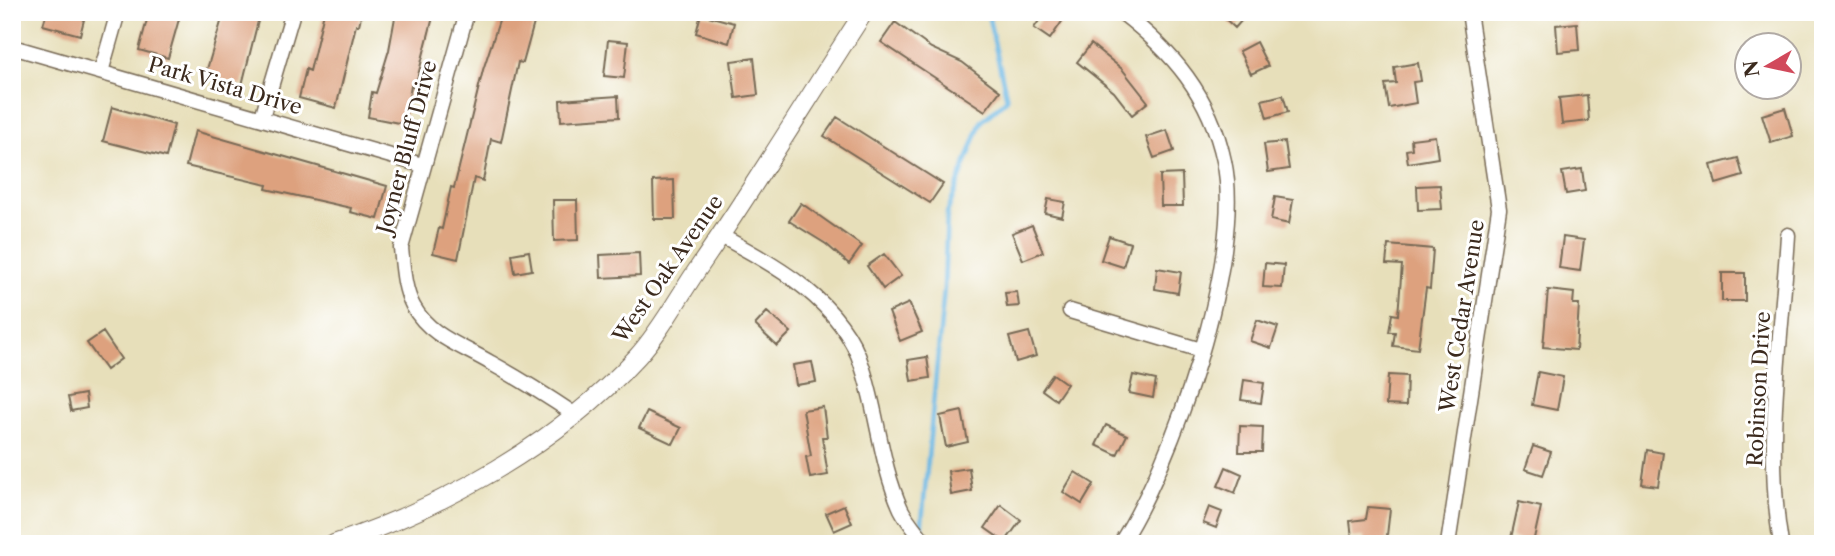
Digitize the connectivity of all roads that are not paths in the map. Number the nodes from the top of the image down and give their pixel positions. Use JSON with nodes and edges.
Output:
{"nodes":[{"id":1,"x":118,"y":12,"type":"edge"},
{"id":2,"x":293,"y":12,"type":"edge"},
{"id":3,"x":467,"y":12,"type":"edge"},
{"id":4,"x":864,"y":12,"type":"edge"},
{"id":5,"x":1121,"y":12,"type":"edge"},
{"id":6,"x":1469,"y":12,"type":"edge"},
{"id":7,"x":16,"y":48,"type":"dead end"},
{"id":8,"x":101,"y":72,"type":"junction"},
{"id":9,"x":262,"y":117,"type":"junction"},
{"id":10,"x":422,"y":165,"type":"junction"},
{"id":11,"x":1788,"y":235,"type":"dead end"},
{"id":12,"x":720,"y":236,"type":"junction"},
{"id":13,"x":1070,"y":311,"type":"dead end"},
{"id":14,"x":1201,"y":350,"type":"junction"},
{"id":15,"x":574,"y":414,"type":"junction"},
{"id":16,"x":334,"y":544,"type":"edge"},
{"id":17,"x":926,"y":544,"type":"edge"},
{"id":18,"x":1121,"y":544,"type":"edge"},
{"id":19,"x":1448,"y":544,"type":"edge"},
{"id":20,"x":1781,"y":544,"type":"edge"}],
"edges":[{"from":1,"to":8,"type":"street"},
{"from":2,"to":9,"type":"street"},
{"from":3,"to":10,"type":"street","name":"Joyner Bluff Drive"},
{"from":4,"to":12,"type":"street","name":"West Oak Avenue"},
{"from":5,"to":14,"type":"street"},
{"from":6,"to":19,"type":"street","name":"West Cedar Avenue"},
{"from":7,"to":8,"type":"street","name":"Park Vista Drive"},
{"from":8,"to":9,"type":"street","name":"Park Vista Drive"},
{"from":9,"to":10,"type":"street","name":"Park Vista Drive"},
{"from":10,"to":15,"type":"street","name":"Joyner Bluff Drive"},
{"from":11,"to":20,"type":"street","name":"Robinson Drive"},
{"from":12,"to":15,"type":"street","name":"West Oak Avenue"},
{"from":12,"to":17,"type":"street"},
{"from":13,"to":14,"type":"street"},
{"from":14,"to":18,"type":"street"},
{"from":15,"to":16,"type":"street","name":"West Oak Avenue"}]}
